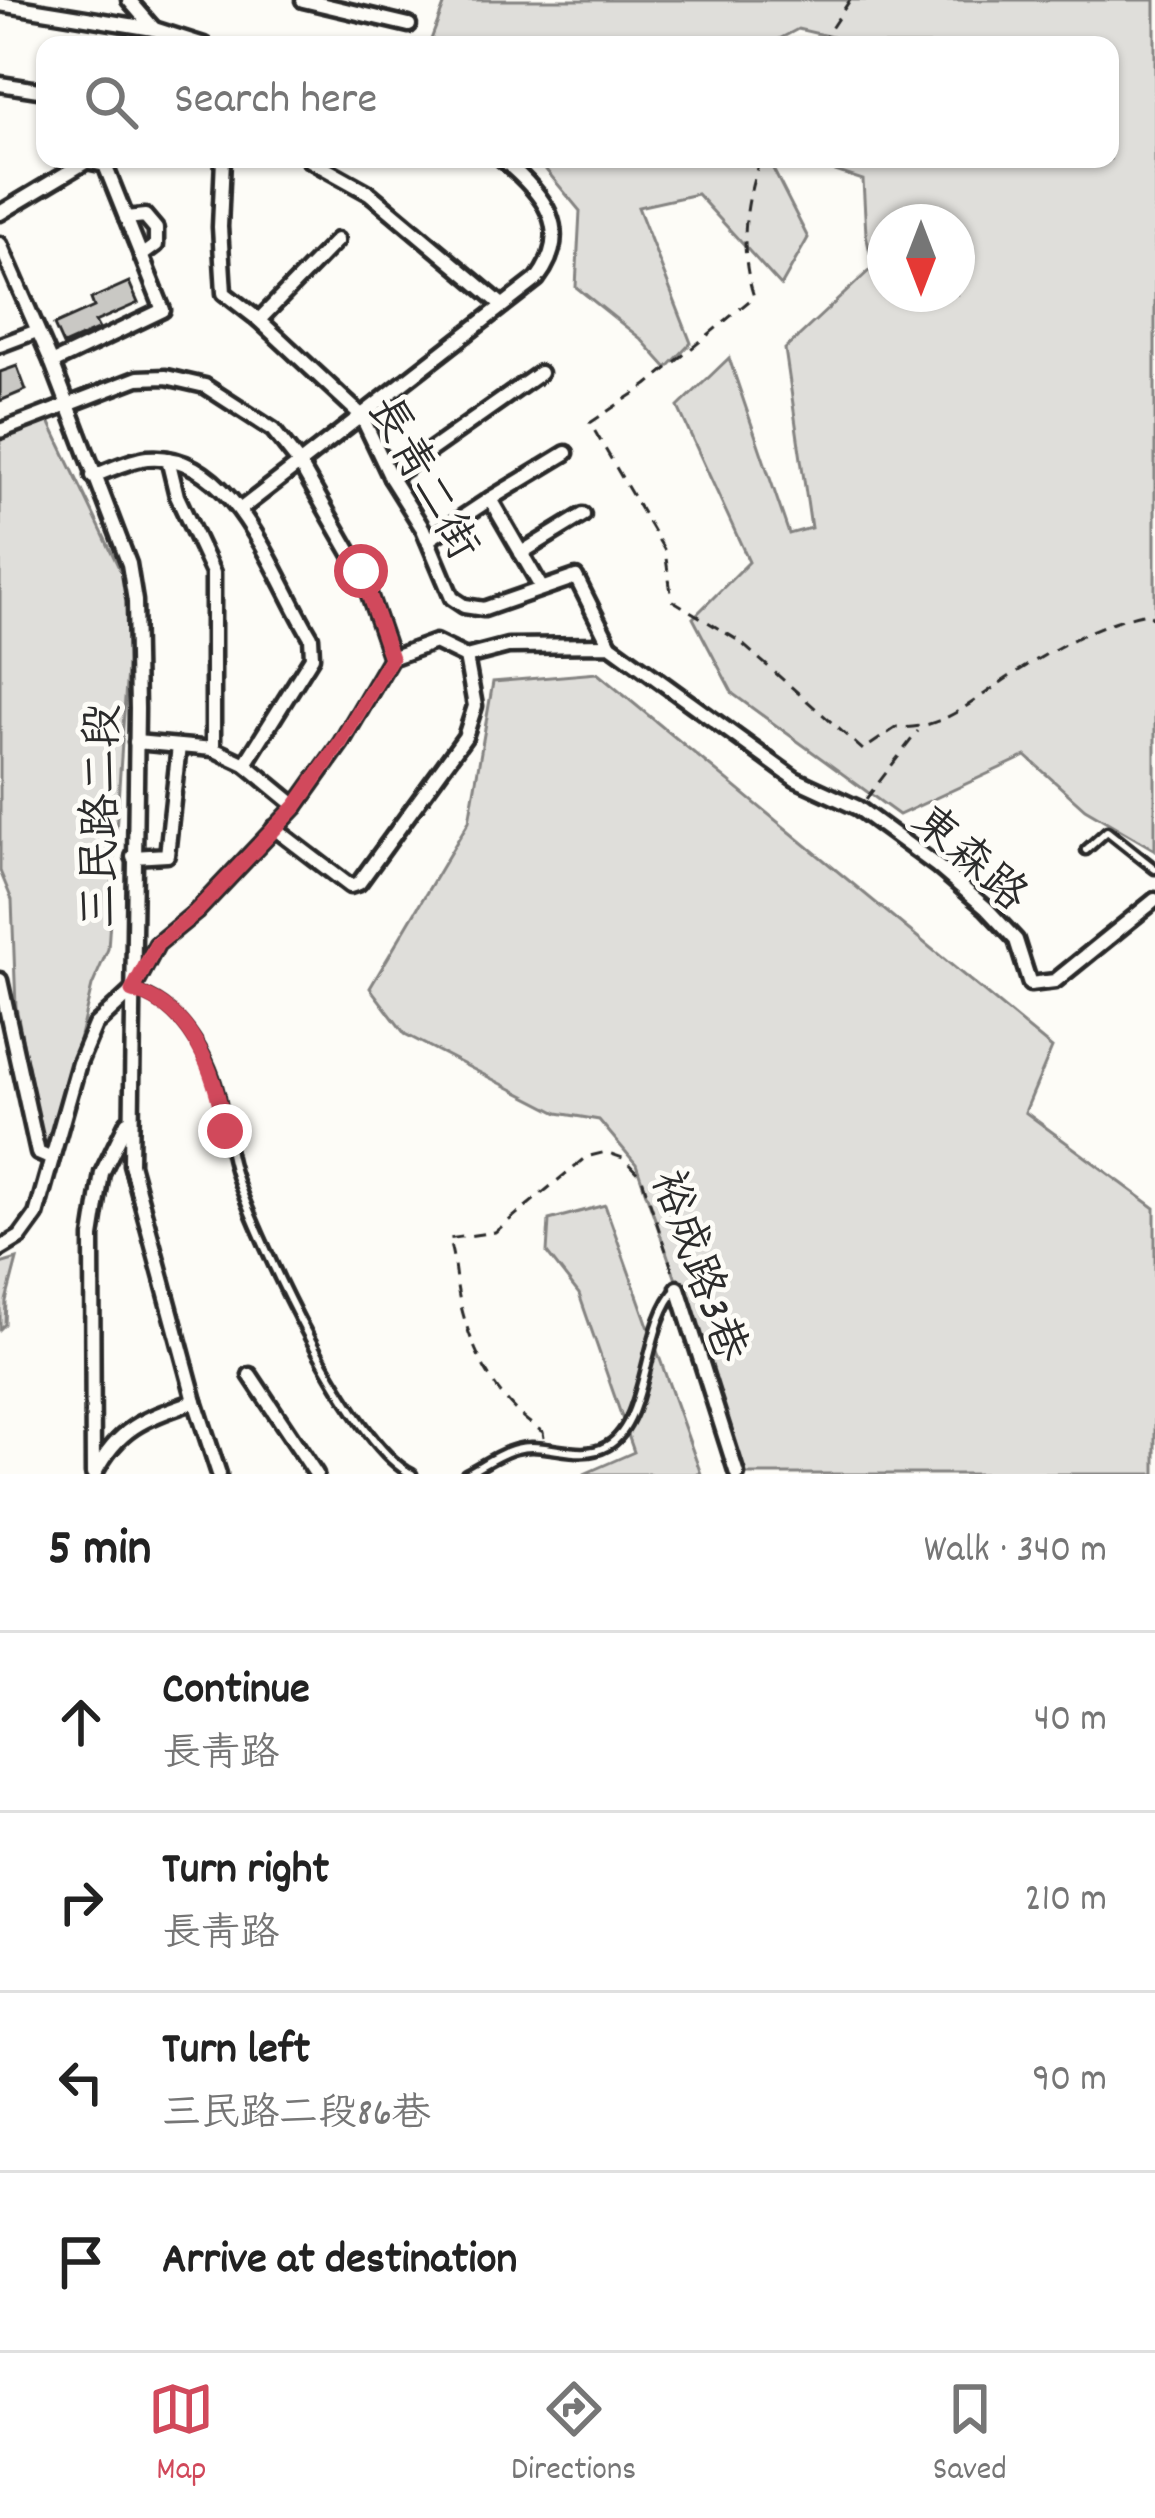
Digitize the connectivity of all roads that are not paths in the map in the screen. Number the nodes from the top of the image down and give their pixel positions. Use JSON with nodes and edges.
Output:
{"nodes":[{"id":1,"x":129,"y":0,"type":"edge"},
{"id":2,"x":303,"y":0,"type":"edge"},
{"id":3,"x":0,"y":4,"type":"edge"},
{"id":4,"x":409,"y":25,"type":"dead end"},
{"id":5,"x":154,"y":28,"type":"junction"},
{"id":6,"x":178,"y":36,"type":"edge"},
{"id":7,"x":0,"y":84,"type":"edge"},
{"id":8,"x":36,"y":90,"type":"edge"},
{"id":9,"x":75,"y":168,"type":"edge"},
{"id":10,"x":106,"y":168,"type":"edge"},
{"id":11,"x":223,"y":168,"type":"edge"},
{"id":12,"x":324,"y":168,"type":"edge"},
{"id":13,"x":510,"y":168,"type":"edge"},
{"id":14,"x":0,"y":213,"type":"edge"},
{"id":15,"x":126,"y":218,"type":"junction"},
{"id":16,"x":337,"y":241,"type":"dead end"},
{"id":17,"x":0,"y":244,"type":"edge"},
{"id":18,"x":141,"y":256,"type":"junction"},
{"id":19,"x":501,"y":304,"type":"junction"},
{"id":20,"x":259,"y":320,"type":"junction"},
{"id":21,"x":37,"y":331,"type":"junction"},
{"id":22,"x":0,"y":345,"type":"edge"},
{"id":23,"x":52,"y":363,"type":"junction"},
{"id":24,"x":540,"y":374,"type":"dead end"},
{"id":25,"x":66,"y":403,"type":"junction"},
{"id":26,"x":362,"y":416,"type":"junction"},
{"id":27,"x":0,"y":430,"type":"edge"},
{"id":28,"x":566,"y":453,"type":"dead end"},
{"id":29,"x":168,"y":459,"type":"junction"},
{"id":30,"x":299,"y":463,"type":"junction"},
{"id":31,"x":93,"y":476,"type":"junction"},
{"id":32,"x":391,"y":478,"type":"junction"},
{"id":33,"x":490,"y":499,"type":"junction"},
{"id":34,"x":242,"y":509,"type":"junction"},
{"id":35,"x":583,"y":515,"type":"dead end"},
{"id":36,"x":428,"y":540,"type":"junction"},
{"id":37,"x":521,"y":553,"type":"junction"},
{"id":38,"x":541,"y":586,"type":"junction"},
{"id":39,"x":610,"y":645,"type":"junction"},
{"id":40,"x":466,"y":657,"type":"junction"},
{"id":41,"x":391,"y":658,"type":"junction"},
{"id":42,"x":136,"y":742,"type":"junction"},
{"id":43,"x":179,"y":746,"type":"junction"},
{"id":44,"x":213,"y":748,"type":"junction"},
{"id":45,"x":245,"y":764,"type":"junction"},
{"id":46,"x":296,"y":806,"type":"junction"},
{"id":47,"x":274,"y":828,"type":"junction"},
{"id":48,"x":1085,"y":850,"type":"dead end"},
{"id":49,"x":133,"y":857,"type":"junction"},
{"id":50,"x":1155,"y":869,"type":"edge"},
{"id":51,"x":1155,"y":900,"type":"edge"},
{"id":52,"x":0,"y":980,"type":"edge"},
{"id":53,"x":132,"y":991,"type":"junction"},
{"id":54,"x":129,"y":1118,"type":"junction"},
{"id":55,"x":52,"y":1159,"type":"junction"},
{"id":56,"x":0,"y":1249,"type":"edge"},
{"id":57,"x":678,"y":1288,"type":"joint"},
{"id":58,"x":250,"y":1375,"type":"dead end"},
{"id":59,"x":195,"y":1401,"type":"junction"},
{"id":60,"x":94,"y":1474,"type":"edge"},
{"id":61,"x":219,"y":1474,"type":"edge"},
{"id":62,"x":316,"y":1474,"type":"edge"},
{"id":63,"x":412,"y":1474,"type":"edge"},
{"id":64,"x":466,"y":1474,"type":"edge"},
{"id":65,"x":737,"y":1474,"type":"edge"}],
"edges":[{"from":1,"to":5,"type":"street"},
{"from":2,"to":4,"type":"street"},
{"from":3,"to":5,"type":"street"},
{"from":5,"to":6,"type":"street"},
{"from":7,"to":8,"type":"street"},
{"from":9,"to":14,"type":"street"},
{"from":10,"to":15,"type":"street"},
{"from":11,"to":20,"type":"street","name":"長青二街"},
{"from":12,"to":19,"type":"street"},
{"from":13,"to":19,"type":"street"},
{"from":15,"to":18,"type":"street"},
{"from":15,"to":18,"type":"street"},
{"from":16,"to":20,"type":"street"},
{"from":17,"to":21,"type":"street","name":"三民路二段"},
{"from":18,"to":23,"type":"street"},
{"from":19,"to":26,"type":"street"},
{"from":20,"to":26,"type":"street","name":"長青二街"},
{"from":21,"to":22,"type":"street"},
{"from":21,"to":23,"type":"street","name":"三民路二段"},
{"from":23,"to":25,"type":"street","name":"三民路二段"},
{"from":24,"to":32,"type":"street"},
{"from":25,"to":27,"type":"street"},
{"from":25,"to":30,"type":"street"},
{"from":25,"to":31,"type":"street","name":"三民路二段"},
{"from":26,"to":30,"type":"street"},
{"from":26,"to":32,"type":"street","name":"長青二街"},
{"from":28,"to":33,"type":"street"},
{"from":29,"to":31,"type":"street"},
{"from":29,"to":34,"type":"street"},
{"from":29,"to":44,"type":"street"},
{"from":30,"to":34,"type":"street"},
{"from":30,"to":41,"type":"street"},
{"from":31,"to":42,"type":"street","name":"三民路二段"},
{"from":32,"to":36,"type":"street","name":"長青二街"},
{"from":33,"to":36,"type":"street"},
{"from":33,"to":37,"type":"street"},
{"from":34,"to":45,"type":"street"},
{"from":35,"to":37,"type":"street"},
{"from":36,"to":38,"type":"street","name":"長青二街"},
{"from":37,"to":38,"type":"street"},
{"from":38,"to":39,"type":"street"},
{"from":39,"to":40,"type":"street"},
{"from":39,"to":51,"type":"street","name":"東森路"},
{"from":40,"to":41,"type":"street"},
{"from":40,"to":47,"type":"street"},
{"from":41,"to":46,"type":"street"},
{"from":42,"to":43,"type":"street"},
{"from":42,"to":49,"type":"street","name":"三民路二段"},
{"from":43,"to":44,"type":"street"},
{"from":43,"to":49,"type":"street"},
{"from":44,"to":45,"type":"street"},
{"from":45,"to":46,"type":"street"},
{"from":46,"to":47,"type":"street"},
{"from":47,"to":53,"type":"street"},
{"from":48,"to":50,"type":"lane"},
{"from":49,"to":53,"type":"street","name":"三民路二段"},
{"from":52,"to":55,"type":"street"},
{"from":53,"to":54,"type":"street","name":"三民路二段"},
{"from":53,"to":55,"type":"street"},
{"from":53,"to":63,"type":"lane"},
{"from":54,"to":59,"type":"street","name":"三民路二段"},
{"from":54,"to":60,"type":"street"},
{"from":55,"to":56,"type":"street"},
{"from":57,"to":64,"type":"lane"},
{"from":57,"to":65,"type":"street","name":"裕成路3巷"},
{"from":58,"to":62,"type":"street"},
{"from":59,"to":60,"type":"street"},
{"from":59,"to":61,"type":"street","name":"三民路二段"}]}
